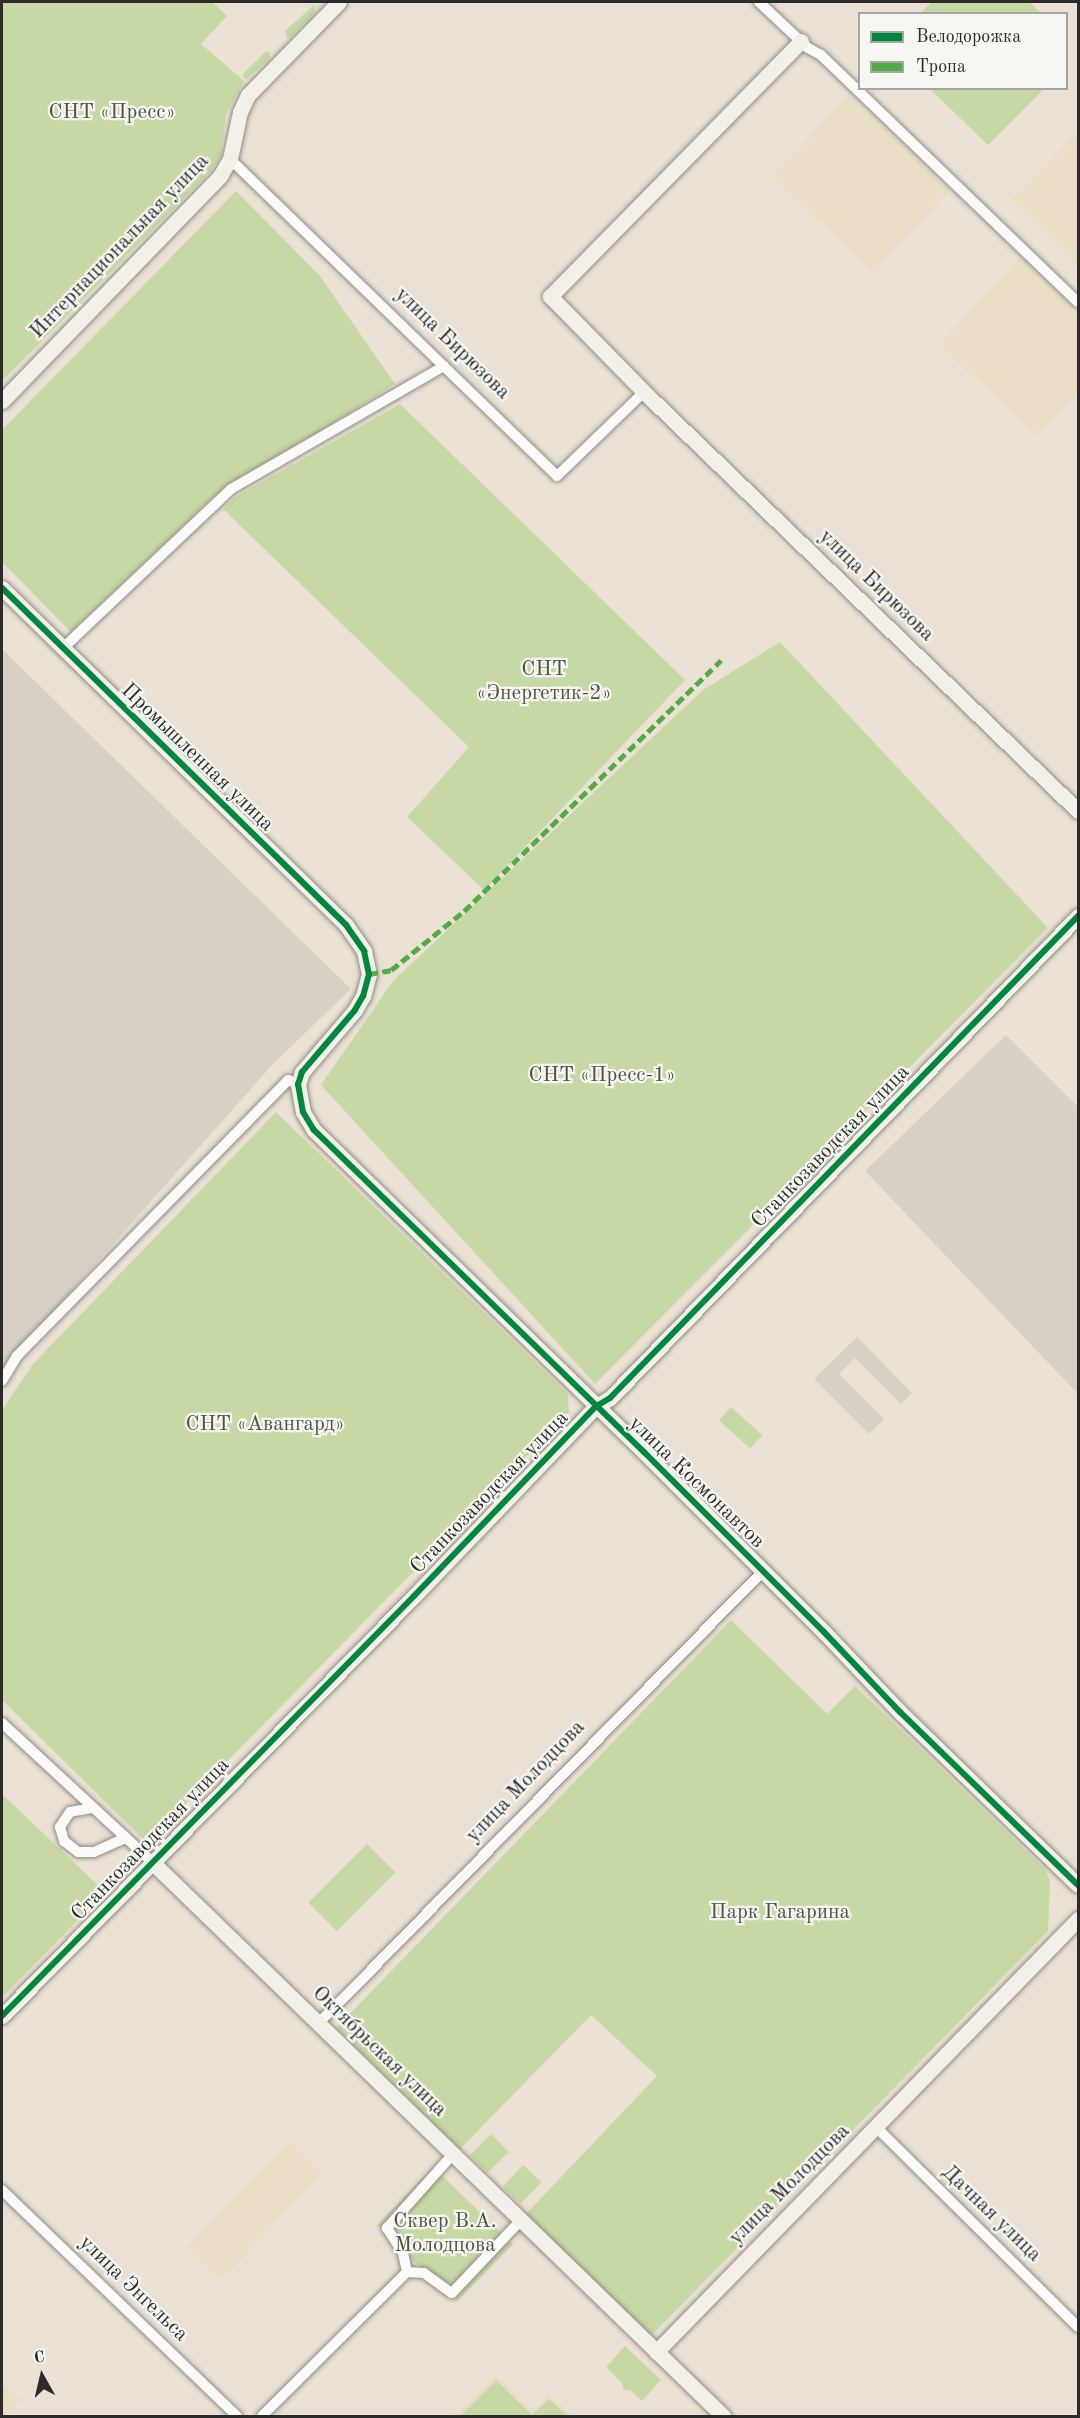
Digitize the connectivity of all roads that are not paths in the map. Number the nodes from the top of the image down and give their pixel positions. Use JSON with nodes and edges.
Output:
{"nodes":[{"id":1,"x":339,"y":2,"type":"edge"},
{"id":2,"x":759,"y":2,"type":"edge"},
{"id":3,"x":801,"y":41,"type":"junction"},
{"id":4,"x":230,"y":159,"type":"junction"},
{"id":5,"x":1078,"y":302,"type":"edge"},
{"id":6,"x":444,"y":366,"type":"junction"},
{"id":7,"x":644,"y":392,"type":"junction"},
{"id":8,"x":2,"y":400,"type":"edge"},
{"id":9,"x":2,"y":588,"type":"edge"},
{"id":10,"x":62,"y":650,"type":"junction"},
{"id":11,"x":1078,"y":811,"type":"edge"},
{"id":12,"x":1078,"y":915,"type":"edge"},
{"id":13,"x":299,"y":1091,"type":"junction"},
{"id":14,"x":2,"y":1381,"type":"edge"},
{"id":15,"x":595,"y":1407,"type":"junction"},
{"id":16,"x":763,"y":1571,"type":"junction"},
{"id":17,"x":2,"y":1723,"type":"edge"},
{"id":18,"x":92,"y":1808,"type":"junction"},
{"id":19,"x":125,"y":1838,"type":"junction"},
{"id":20,"x":152,"y":1862,"type":"junction"},
{"id":21,"x":1078,"y":1885,"type":"edge"},
{"id":22,"x":1078,"y":1919,"type":"edge"},
{"id":23,"x":2,"y":2016,"type":"edge"},
{"id":24,"x":319,"y":2023,"type":"junction"},
{"id":25,"x":877,"y":2128,"type":"junction"},
{"id":26,"x":454,"y":2153,"type":"junction"},
{"id":27,"x":2,"y":2190,"type":"edge"},
{"id":28,"x":521,"y":2220,"type":"junction"},
{"id":29,"x":407,"y":2272,"type":"junction"},
{"id":30,"x":1078,"y":2327,"type":"edge"},
{"id":31,"x":656,"y":2352,"type":"junction"},
{"id":32,"x":232,"y":2415,"type":"edge"},
{"id":33,"x":262,"y":2416,"type":"edge"},
{"id":34,"x":723,"y":2416,"type":"edge"}],
"edges":[{"from":1,"to":4,"type":"street","name":"Интернациональная улица"},
{"from":2,"to":3,"type":"street"},
{"from":3,"to":5,"type":"street"},
{"from":3,"to":7,"type":"street","name":"улица Бирюзова"},
{"from":4,"to":6,"type":"street","name":"улица Бирюзова"},
{"from":4,"to":8,"type":"street","name":"Интернациональная улица"},
{"from":6,"to":7,"type":"street","name":"улица Бирюзова"},
{"from":6,"to":10,"type":"street"},
{"from":7,"to":11,"type":"street","name":"улица Бирюзова"},
{"from":9,"to":10,"type":"street","name":"Промышленная улица"},
{"from":10,"to":13,"type":"street","name":"Промышленная улица"},
{"from":12,"to":15,"type":"street","name":"Станкозаводская улица"},
{"from":13,"to":14,"type":"street"},
{"from":13,"to":15,"type":"street","name":"улица Космонавтов"},
{"from":15,"to":16,"type":"street","name":"улица Космонавтов"},
{"from":15,"to":20,"type":"street","name":"Станкозаводская улица"},
{"from":16,"to":21,"type":"street","name":"улица Космонавтов"},
{"from":16,"to":24,"type":"street","name":"улица Молодцова"},
{"from":17,"to":18,"type":"street","name":"Октябрьская улица"},
{"from":18,"to":19,"type":"street","name":"Октябрьская улица"},
{"from":18,"to":19,"type":"street"},
{"from":19,"to":20,"type":"street","name":"Октябрьская улица"},
{"from":20,"to":23,"type":"street","name":"Станкозаводская улица"},
{"from":20,"to":24,"type":"street","name":"Октябрьская улица"},
{"from":22,"to":25,"type":"street","name":"улица Молодцова"},
{"from":24,"to":26,"type":"street","name":"Октябрьская улица"},
{"from":25,"to":30,"type":"street","name":"Дачная улица"},
{"from":25,"to":31,"type":"street","name":"улица Молодцова"},
{"from":26,"to":28,"type":"street","name":"Октябрьская улица"},
{"from":26,"to":29,"type":"street"},
{"from":27,"to":32,"type":"street","name":"улица Энгельса"},
{"from":28,"to":29,"type":"street"},
{"from":28,"to":31,"type":"street","name":"Октябрьская улица"},
{"from":29,"to":33,"type":"street"},
{"from":31,"to":34,"type":"street","name":"Октябрьская улица"}]}
